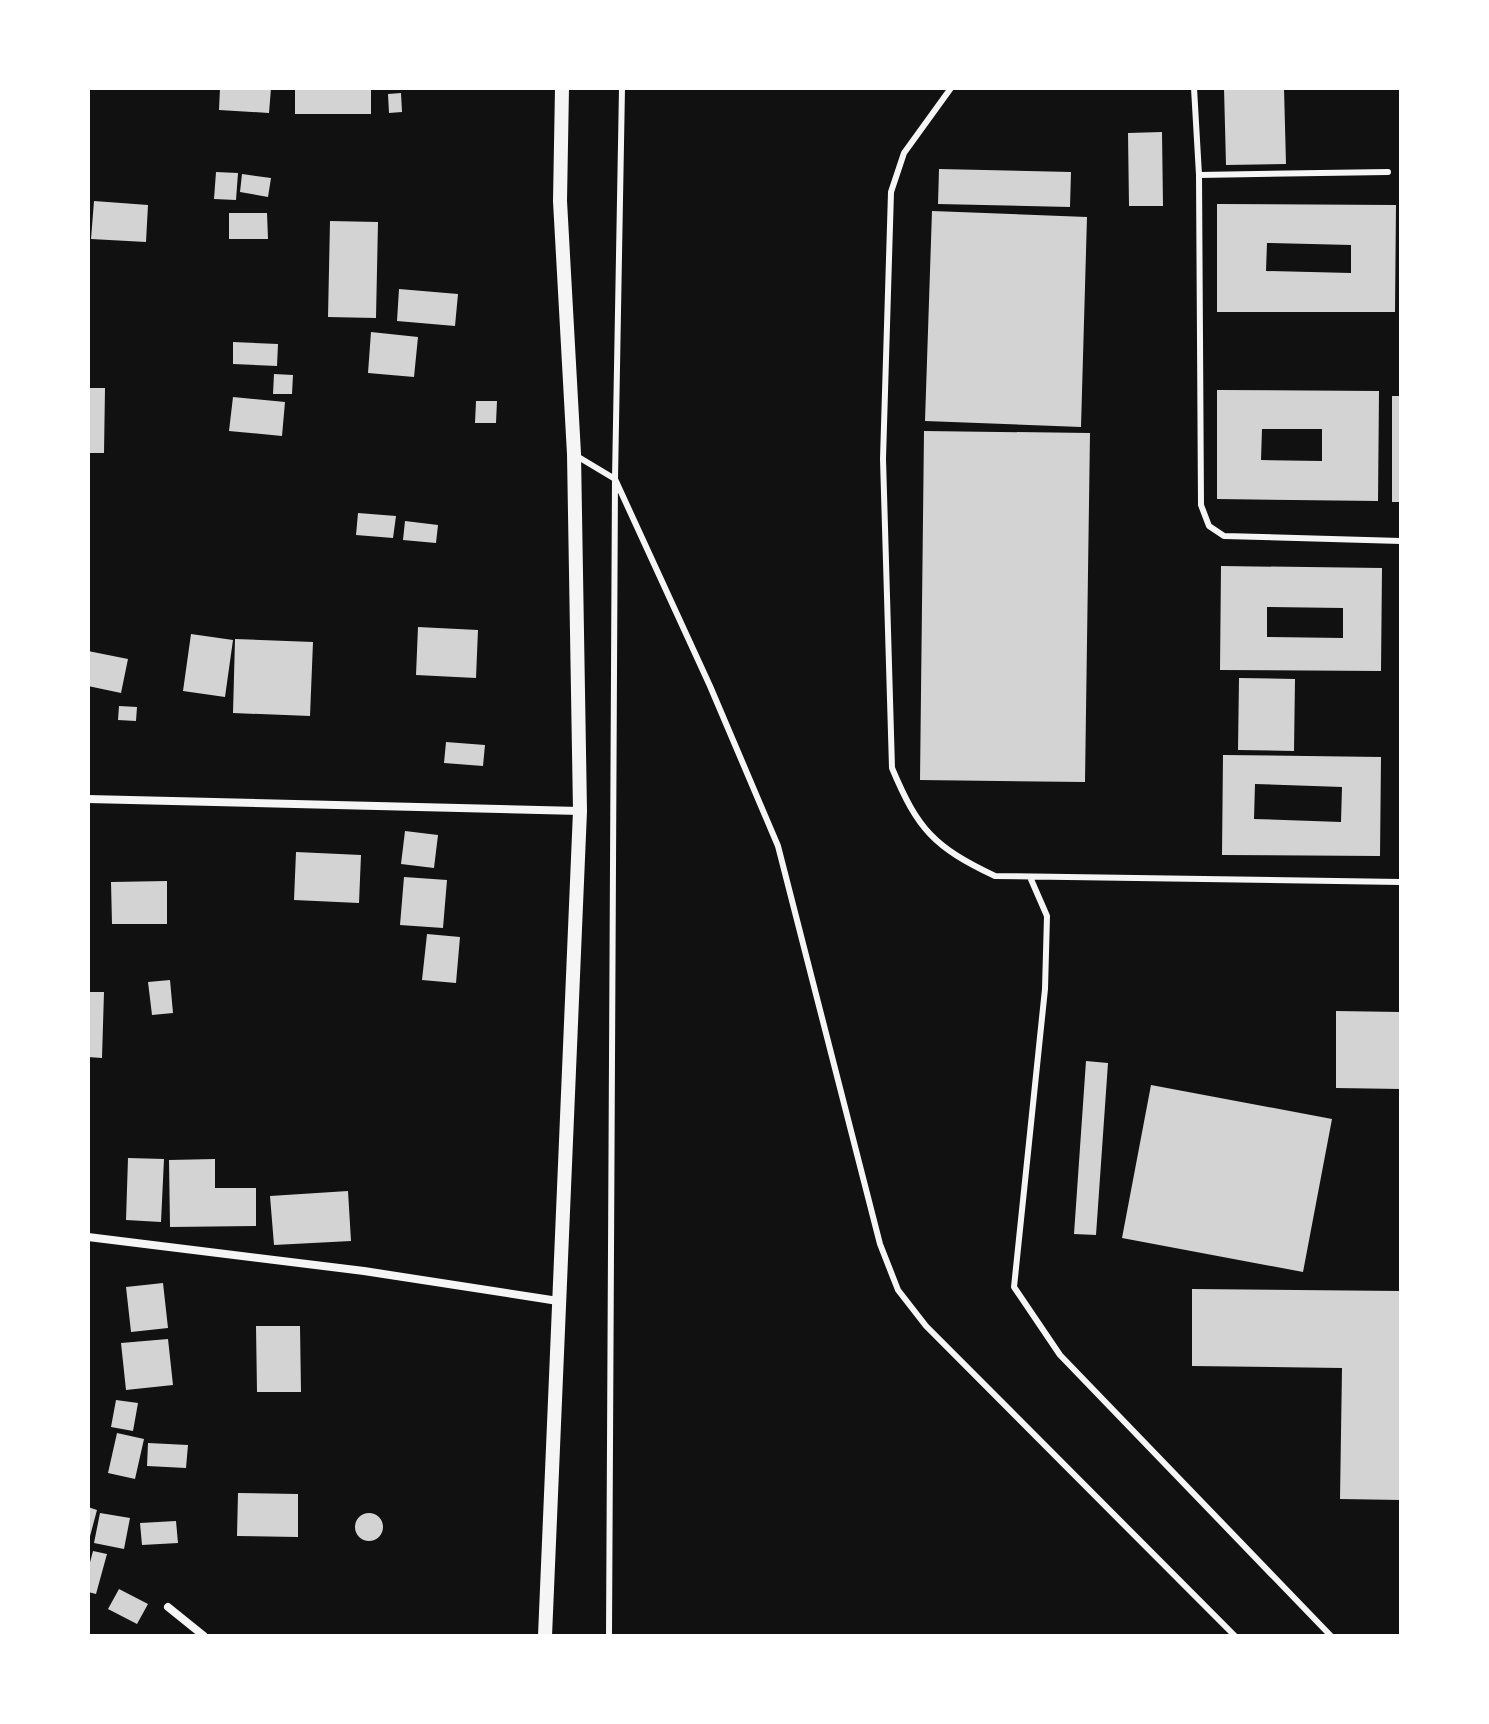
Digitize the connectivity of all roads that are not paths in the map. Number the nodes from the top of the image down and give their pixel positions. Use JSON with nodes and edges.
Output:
{"nodes":[{"id":1,"x":562,"y":88,"type":"edge"},
{"id":2,"x":622,"y":88,"type":"edge"},
{"id":3,"x":951,"y":88,"type":"edge"},
{"id":4,"x":1194,"y":88,"type":"edge"},
{"id":5,"x":1388,"y":172,"type":"dead end"},
{"id":6,"x":1199,"y":175,"type":"junction"},
{"id":7,"x":574,"y":454,"type":"junction"},
{"id":8,"x":615,"y":479,"type":"junction"},
{"id":9,"x":1401,"y":541,"type":"edge"},
{"id":10,"x":88,"y":799,"type":"edge"},
{"id":11,"x":580,"y":811,"type":"junction"},
{"id":12,"x":1030,"y":877,"type":"junction"},
{"id":13,"x":1401,"y":882,"type":"edge"},
{"id":14,"x":88,"y":1237,"type":"edge"},
{"id":15,"x":558,"y":1301,"type":"junction"},
{"id":16,"x":168,"y":1607,"type":"dead end"},
{"id":17,"x":204,"y":1636,"type":"edge"},
{"id":18,"x":545,"y":1636,"type":"edge"},
{"id":19,"x":609,"y":1636,"type":"edge"},
{"id":20,"x":1235,"y":1636,"type":"edge"},
{"id":21,"x":1331,"y":1636,"type":"edge"}],
"edges":[{"from":1,"to":7,"type":"street"},
{"from":2,"to":8,"type":"lane"},
{"from":3,"to":12,"type":"lane"},
{"from":4,"to":6,"type":"lane"},
{"from":5,"to":6,"type":"lane"},
{"from":6,"to":9,"type":"lane"},
{"from":7,"to":8,"type":"lane"},
{"from":7,"to":11,"type":"street"},
{"from":8,"to":19,"type":"lane"},
{"from":8,"to":20,"type":"lane"},
{"from":10,"to":11,"type":"street"},
{"from":11,"to":15,"type":"street"},
{"from":12,"to":13,"type":"lane"},
{"from":12,"to":21,"type":"lane"},
{"from":14,"to":15,"type":"street"},
{"from":15,"to":18,"type":"street"},
{"from":16,"to":17,"type":"street"}]}
